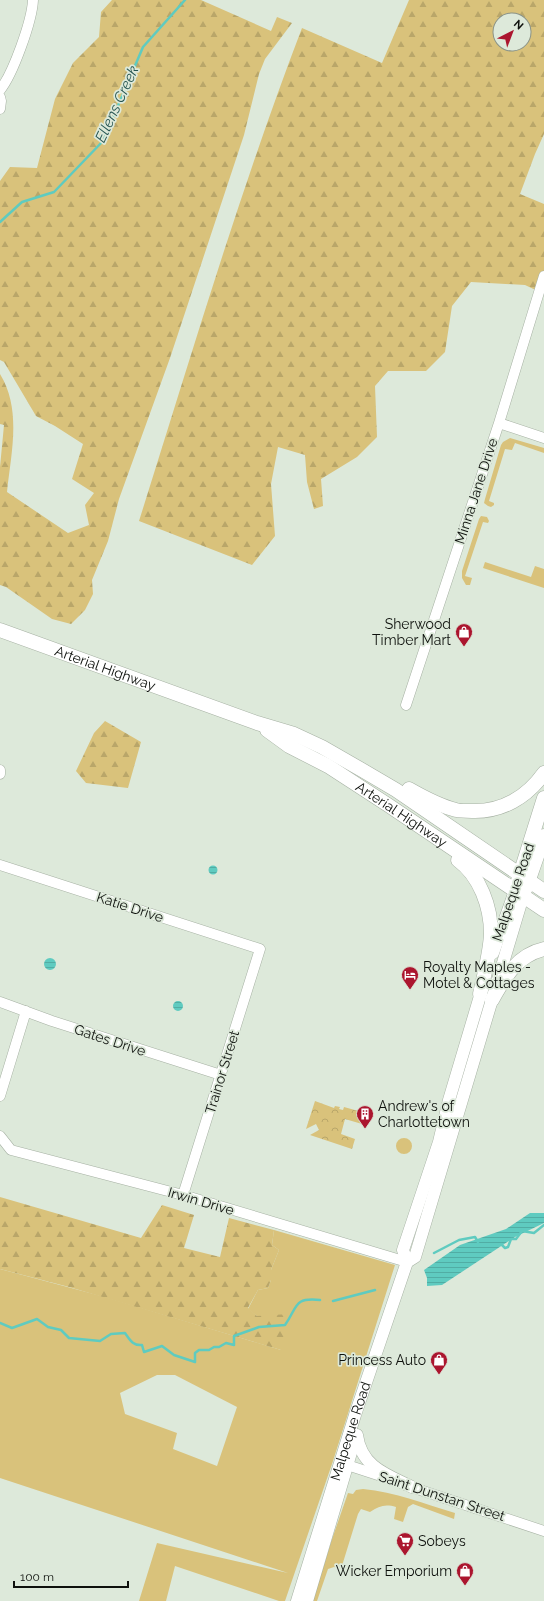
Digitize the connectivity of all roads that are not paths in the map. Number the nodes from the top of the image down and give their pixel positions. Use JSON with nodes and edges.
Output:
{"nodes":[{"id":1,"x":33,"y":0,"type":"edge"},
{"id":2,"x":0,"y":90,"type":"edge"},
{"id":3,"x":0,"y":97,"type":"edge"},
{"id":4,"x":0,"y":109,"type":"edge"},
{"id":5,"x":544,"y":276,"type":"edge"},
{"id":6,"x":499,"y":423,"type":"junction"},
{"id":7,"x":544,"y":438,"type":"edge"},
{"id":8,"x":0,"y":630,"type":"edge"},
{"id":9,"x":406,"y":705,"type":"dead end"},
{"id":10,"x":256,"y":723,"type":"junction"},
{"id":11,"x":322,"y":747,"type":"junction"},
{"id":12,"x":328,"y":766,"type":"junction"},
{"id":13,"x":0,"y":770,"type":"edge"},
{"id":14,"x":544,"y":773,"type":"edge"},
{"id":15,"x":0,"y":774,"type":"edge"},
{"id":16,"x":544,"y":798,"type":"edge"},
{"id":17,"x":544,"y":836,"type":"edge"},
{"id":18,"x":0,"y":864,"type":"edge"},
{"id":19,"x":524,"y":878,"type":"junction"},
{"id":20,"x":544,"y":891,"type":"edge"},
{"id":21,"x":519,"y":894,"type":"junction"},
{"id":22,"x":544,"y":910,"type":"edge"},
{"id":23,"x":260,"y":949,"type":"joint"},
{"id":24,"x":544,"y":949,"type":"edge"},
{"id":25,"x":486,"y":997,"type":"junction"},
{"id":26,"x":0,"y":1002,"type":"edge"},
{"id":27,"x":26,"y":1011,"type":"junction"},
{"id":28,"x":222,"y":1075,"type":"junction"},
{"id":29,"x":0,"y":1096,"type":"edge"},
{"id":30,"x":0,"y":1136,"type":"edge"},
{"id":31,"x":183,"y":1195,"type":"junction"},
{"id":32,"x":407,"y":1262,"type":"junction"},
{"id":33,"x":369,"y":1371,"type":"junction"},
{"id":34,"x":357,"y":1432,"type":"junction"},
{"id":35,"x":344,"y":1463,"type":"junction"},
{"id":36,"x":412,"y":1487,"type":"junction"},
{"id":37,"x":544,"y":1531,"type":"edge"},
{"id":38,"x":297,"y":1601,"type":"edge"},
{"id":39,"x":307,"y":1601,"type":"edge"}],
"edges":[{"from":1,"to":2,"type":"street"},
{"from":3,"to":4,"type":"street"},
{"from":5,"to":6,"type":"street","name":"Minna Jane Drive"},
{"from":6,"to":7,"type":"street"},
{"from":6,"to":9,"type":"street","name":"Minna Jane Drive"},
{"from":8,"to":10,"type":"highway","name":"Arterial Highway"},
{"from":10,"to":11,"type":"highway","name":"Arterial Highway"},
{"from":10,"to":12,"type":"highway","name":"Arterial Highway"},
{"from":11,"to":14,"type":"highway"},
{"from":11,"to":19,"type":"highway","name":"Arterial Highway"},
{"from":12,"to":21,"type":"highway","name":"Arterial Highway"},
{"from":12,"to":25,"type":"highway"},
{"from":13,"to":15,"type":"street"},
{"from":16,"to":19,"type":"highway","name":"Malpeque Road"},
{"from":17,"to":19,"type":"highway","name":"Malpeque Road"},
{"from":18,"to":23,"type":"street","name":"Katie Drive"},
{"from":19,"to":20,"type":"highway","name":"Arterial Highway"},
{"from":19,"to":21,"type":"highway","name":"Malpeque Road"},
{"from":21,"to":22,"type":"highway","name":"Arterial Highway"},
{"from":21,"to":25,"type":"main road","name":"Malpeque Road"},
{"from":23,"to":28,"type":"street","name":"Trainor Street"},
{"from":24,"to":25,"type":"highway"},
{"from":25,"to":32,"type":"main road","name":"Malpeque Road"},
{"from":26,"to":27,"type":"street","name":"Gates Drive"},
{"from":27,"to":28,"type":"street","name":"Gates Drive"},
{"from":27,"to":29,"type":"street"},
{"from":28,"to":31,"type":"street","name":"Trainor Street"},
{"from":30,"to":31,"type":"street","name":"Irwin Drive"},
{"from":31,"to":32,"type":"street","name":"Irwin Drive"},
{"from":32,"to":33,"type":"main road","name":"Malpeque Road"},
{"from":33,"to":34,"type":"main road"},
{"from":33,"to":35,"type":"main road","name":"Malpeque Road"},
{"from":34,"to":35,"type":"main road"},
{"from":34,"to":36,"type":"main road"},
{"from":35,"to":36,"type":"street","name":"Saint Dunstan Street"},
{"from":35,"to":38,"type":"main road","name":"Malpeque Road"},
{"from":35,"to":39,"type":"main road"},
{"from":36,"to":37,"type":"street","name":"Saint Dunstan Street"}]}
